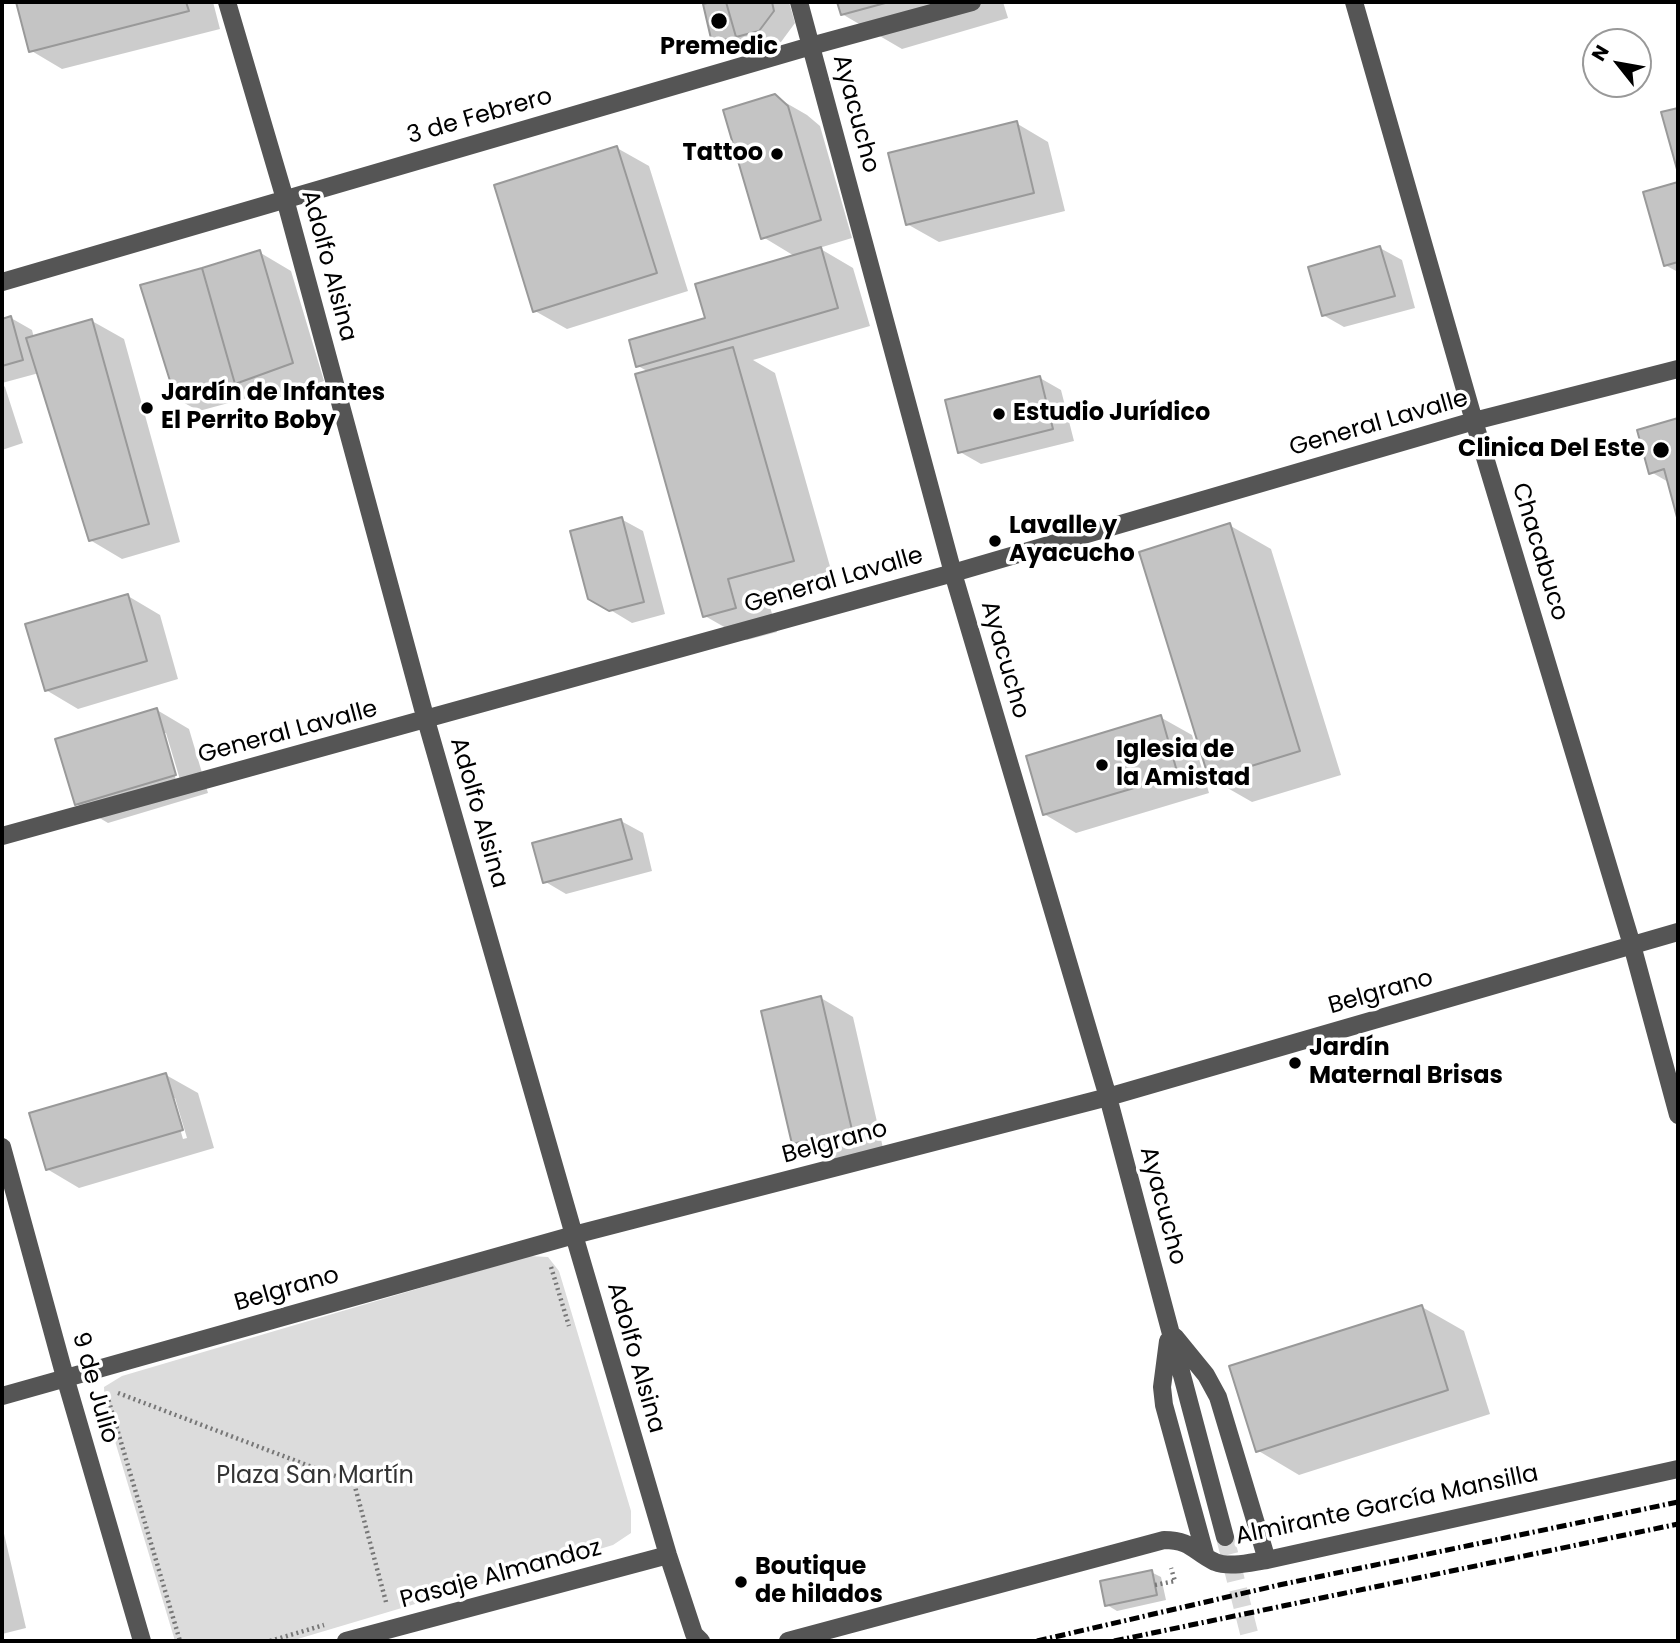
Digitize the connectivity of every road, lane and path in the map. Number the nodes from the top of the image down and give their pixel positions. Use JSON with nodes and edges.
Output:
{"nodes":[{"id":1,"x":227,"y":2,"type":"edge"},
{"id":2,"x":799,"y":2,"type":"edge"},
{"id":3,"x":972,"y":2,"type":"edge"},
{"id":4,"x":1354,"y":2,"type":"edge"},
{"id":5,"x":811,"y":46,"type":"junction"},
{"id":6,"x":285,"y":199,"type":"junction"},
{"id":7,"x":2,"y":282,"type":"edge"},
{"id":8,"x":1678,"y":369,"type":"edge"},
{"id":9,"x":1474,"y":421,"type":"junction"},
{"id":10,"x":953,"y":573,"type":"junction"},
{"id":11,"x":426,"y":720,"type":"junction"},
{"id":12,"x":2,"y":836,"type":"edge"},
{"id":13,"x":1678,"y":932,"type":"edge"},
{"id":14,"x":1632,"y":945,"type":"junction"},
{"id":15,"x":1108,"y":1097,"type":"junction"},
{"id":16,"x":1678,"y":1115,"type":"edge"},
{"id":17,"x":2,"y":1147,"type":"edge"},
{"id":18,"x":574,"y":1235,"type":"junction"},
{"id":19,"x":548,"y":1257,"type":"dead end"},
{"id":20,"x":1170,"y":1331,"type":"junction"},
{"id":21,"x":572,"y":1336,"type":"dead end"},
{"id":22,"x":65,"y":1377,"type":"junction"},
{"id":23,"x":2,"y":1396,"type":"edge"},
{"id":24,"x":1678,"y":1469,"type":"edge"},
{"id":25,"x":1225,"y":1537,"type":"tunnel mouth"},
{"id":26,"x":668,"y":1555,"type":"junction"},
{"id":27,"x":1205,"y":1555,"type":"junction"},
{"id":28,"x":1267,"y":1560,"type":"junction"},
{"id":29,"x":1175,"y":1581,"type":"dead end"},
{"id":30,"x":1155,"y":1585,"type":"dead end"},
{"id":31,"x":387,"y":1606,"type":"dead end"},
{"id":32,"x":697,"y":1638,"type":"edge"},
{"id":33,"x":142,"y":1641,"type":"edge"},
{"id":34,"x":180,"y":1641,"type":"edge"},
{"id":35,"x":346,"y":1641,"type":"edge"},
{"id":36,"x":788,"y":1641,"type":"edge"}],
"edges":[{"from":1,"to":6,"type":"street","name":"Adolfo Alsina"},
{"from":2,"to":5,"type":"street","name":"Ayacucho"},
{"from":3,"to":5,"type":"street","name":"3 de Febrero"},
{"from":4,"to":9,"type":"street","name":"Chacabuco"},
{"from":5,"to":6,"type":"street","name":"3 de Febrero"},
{"from":5,"to":10,"type":"street","name":"Ayacucho"},
{"from":6,"to":7,"type":"street","name":"3 de Febrero"},
{"from":6,"to":11,"type":"street","name":"Adolfo Alsina"},
{"from":8,"to":9,"type":"street","name":"General Lavalle"},
{"from":9,"to":10,"type":"street","name":"General Lavalle"},
{"from":9,"to":14,"type":"street","name":"Chacabuco"},
{"from":10,"to":11,"type":"street","name":"General Lavalle"},
{"from":10,"to":15,"type":"street","name":"Ayacucho"},
{"from":11,"to":12,"type":"street","name":"General Lavalle"},
{"from":11,"to":18,"type":"street","name":"Adolfo Alsina"},
{"from":13,"to":14,"type":"street","name":"Belgrano"},
{"from":14,"to":15,"type":"street","name":"Belgrano"},
{"from":14,"to":16,"type":"street","name":"Chacabuco"},
{"from":15,"to":18,"type":"street","name":"Belgrano"},
{"from":15,"to":20,"type":"street","name":"Ayacucho"},
{"from":17,"to":22,"type":"street","name":"9 de Julio"},
{"from":18,"to":22,"type":"street","name":"Belgrano"},
{"from":18,"to":26,"type":"street","name":"Adolfo Alsina"},
{"from":19,"to":21,"type":"path"},
{"from":20,"to":25,"type":"street"},
{"from":20,"to":27,"type":"street","name":"Ayacucho"},
{"from":20,"to":28,"type":"street","name":"Ayacucho"},
{"from":22,"to":23,"type":"street","name":"Belgrano"},
{"from":22,"to":33,"type":"street","name":"9 de Julio"},
{"from":24,"to":28,"type":"street","name":"Almirante García Mansilla"},
{"from":26,"to":32,"type":"street","name":"Adolfo Alsina"},
{"from":26,"to":35,"type":"street","name":"Pasaje Almandoz"},
{"from":27,"to":28,"type":"street","name":"Almirante García Mansilla"},
{"from":27,"to":36,"type":"street","name":"Almirante García Mansilla"},
{"from":29,"to":30,"type":"path"},
{"from":31,"to":34,"type":"path"}]}
